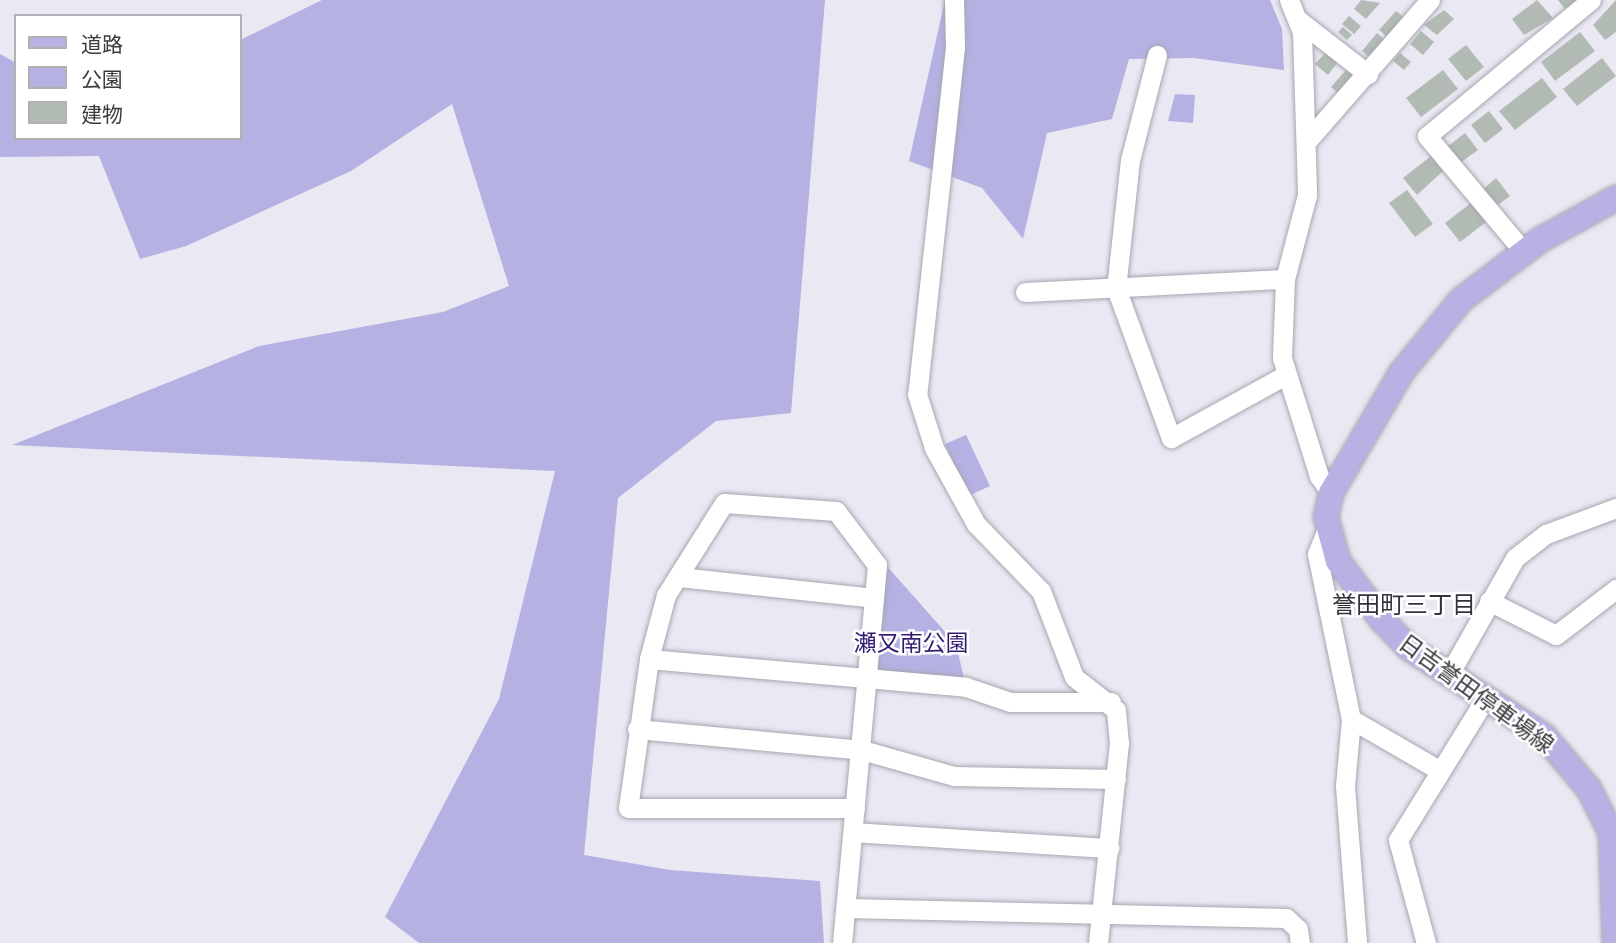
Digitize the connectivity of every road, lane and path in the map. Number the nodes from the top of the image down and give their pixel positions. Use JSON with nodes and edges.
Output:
{"nodes":[{"id":1,"x":954,"y":0,"type":"edge"},
{"id":2,"x":1289,"y":0,"type":"edge"},
{"id":3,"x":1430,"y":0,"type":"edge"},
{"id":4,"x":1591,"y":0,"type":"edge"},
{"id":5,"x":1297,"y":19,"type":"junction"},
{"id":6,"x":1157,"y":55,"type":"dead end"},
{"id":7,"x":1368,"y":74,"type":"junction"},
{"id":8,"x":1307,"y":141,"type":"junction"},
{"id":9,"x":1616,"y":198,"type":"edge"},
{"id":10,"x":1523,"y":251,"type":"junction"},
{"id":11,"x":1285,"y":279,"type":"junction"},
{"id":12,"x":1116,"y":288,"type":"junction"},
{"id":13,"x":1026,"y":292,"type":"dead end"},
{"id":14,"x":1284,"y":376,"type":"junction"},
{"id":15,"x":1331,"y":493,"type":"junction"},
{"id":16,"x":1616,"y":508,"type":"edge"},
{"id":17,"x":1327,"y":529,"type":"junction"},
{"id":18,"x":679,"y":578,"type":"junction"},
{"id":19,"x":1616,"y":589,"type":"edge"},
{"id":20,"x":874,"y":598,"type":"junction"},
{"id":21,"x":1489,"y":601,"type":"junction"},
{"id":22,"x":649,"y":659,"type":"junction"},
{"id":23,"x":867,"y":676,"type":"junction"},
{"id":24,"x":1448,"y":676,"type":"junction"},
{"id":25,"x":1485,"y":699,"type":"junction"},
{"id":26,"x":1111,"y":702,"type":"junction"},
{"id":27,"x":1351,"y":719,"type":"junction"},
{"id":28,"x":638,"y":729,"type":"junction"},
{"id":29,"x":862,"y":750,"type":"junction"},
{"id":30,"x":1439,"y":770,"type":"junction"},
{"id":31,"x":1116,"y":779,"type":"junction"},
{"id":32,"x":855,"y":808,"type":"junction"},
{"id":33,"x":852,"y":832,"type":"junction"},
{"id":34,"x":1614,"y":834,"type":"edge"},
{"id":35,"x":1110,"y":848,"type":"junction"},
{"id":36,"x":846,"y":908,"type":"junction"},
{"id":37,"x":1100,"y":918,"type":"junction"},
{"id":38,"x":842,"y":943,"type":"edge"},
{"id":39,"x":1098,"y":943,"type":"edge"},
{"id":40,"x":1300,"y":943,"type":"edge"},
{"id":41,"x":1357,"y":943,"type":"edge"},
{"id":42,"x":1426,"y":943,"type":"edge"},
{"id":43,"x":1615,"y":943,"type":"edge"}],
"edges":[{"from":1,"to":26,"type":"street"},
{"from":2,"to":5,"type":"street"},
{"from":3,"to":7,"type":"street"},
{"from":4,"to":10,"type":"street"},
{"from":5,"to":7,"type":"street"},
{"from":5,"to":8,"type":"street"},
{"from":6,"to":12,"type":"street"},
{"from":7,"to":8,"type":"street"},
{"from":8,"to":11,"type":"street"},
{"from":9,"to":10,"type":"main road","name":"日吉誉田停車場線"},
{"from":10,"to":15,"type":"main road","name":"日吉誉田停車場線"},
{"from":11,"to":12,"type":"street"},
{"from":11,"to":14,"type":"street"},
{"from":12,"to":13,"type":"street"},
{"from":12,"to":14,"type":"street"},
{"from":14,"to":15,"type":"street"},
{"from":15,"to":17,"type":"main road","name":"日吉誉田停車場線"},
{"from":16,"to":21,"type":"street"},
{"from":17,"to":24,"type":"main road","name":"日吉誉田停車場線"},
{"from":17,"to":27,"type":"street"},
{"from":18,"to":20,"type":"street"},
{"from":18,"to":20,"type":"street"},
{"from":18,"to":22,"type":"street"},
{"from":19,"to":21,"type":"street"},
{"from":20,"to":23,"type":"street"},
{"from":21,"to":24,"type":"street"},
{"from":22,"to":23,"type":"street"},
{"from":22,"to":28,"type":"street"},
{"from":23,"to":26,"type":"street"},
{"from":23,"to":29,"type":"street"},
{"from":24,"to":25,"type":"main road","name":"日吉誉田停車場線"},
{"from":25,"to":30,"type":"street"},
{"from":25,"to":34,"type":"main road","name":"日吉誉田停車場線"},
{"from":26,"to":31,"type":"street"},
{"from":27,"to":30,"type":"street"},
{"from":27,"to":41,"type":"street"},
{"from":28,"to":29,"type":"street"},
{"from":28,"to":32,"type":"street"},
{"from":29,"to":31,"type":"street"},
{"from":29,"to":32,"type":"street"},
{"from":30,"to":42,"type":"street"},
{"from":31,"to":35,"type":"street"},
{"from":32,"to":33,"type":"street"},
{"from":33,"to":35,"type":"street"},
{"from":33,"to":36,"type":"street"},
{"from":34,"to":43,"type":"main road","name":"日吉誉田停車場線"},
{"from":35,"to":37,"type":"street"},
{"from":36,"to":37,"type":"street"},
{"from":36,"to":38,"type":"street"},
{"from":37,"to":39,"type":"street"},
{"from":37,"to":40,"type":"street"}]}
